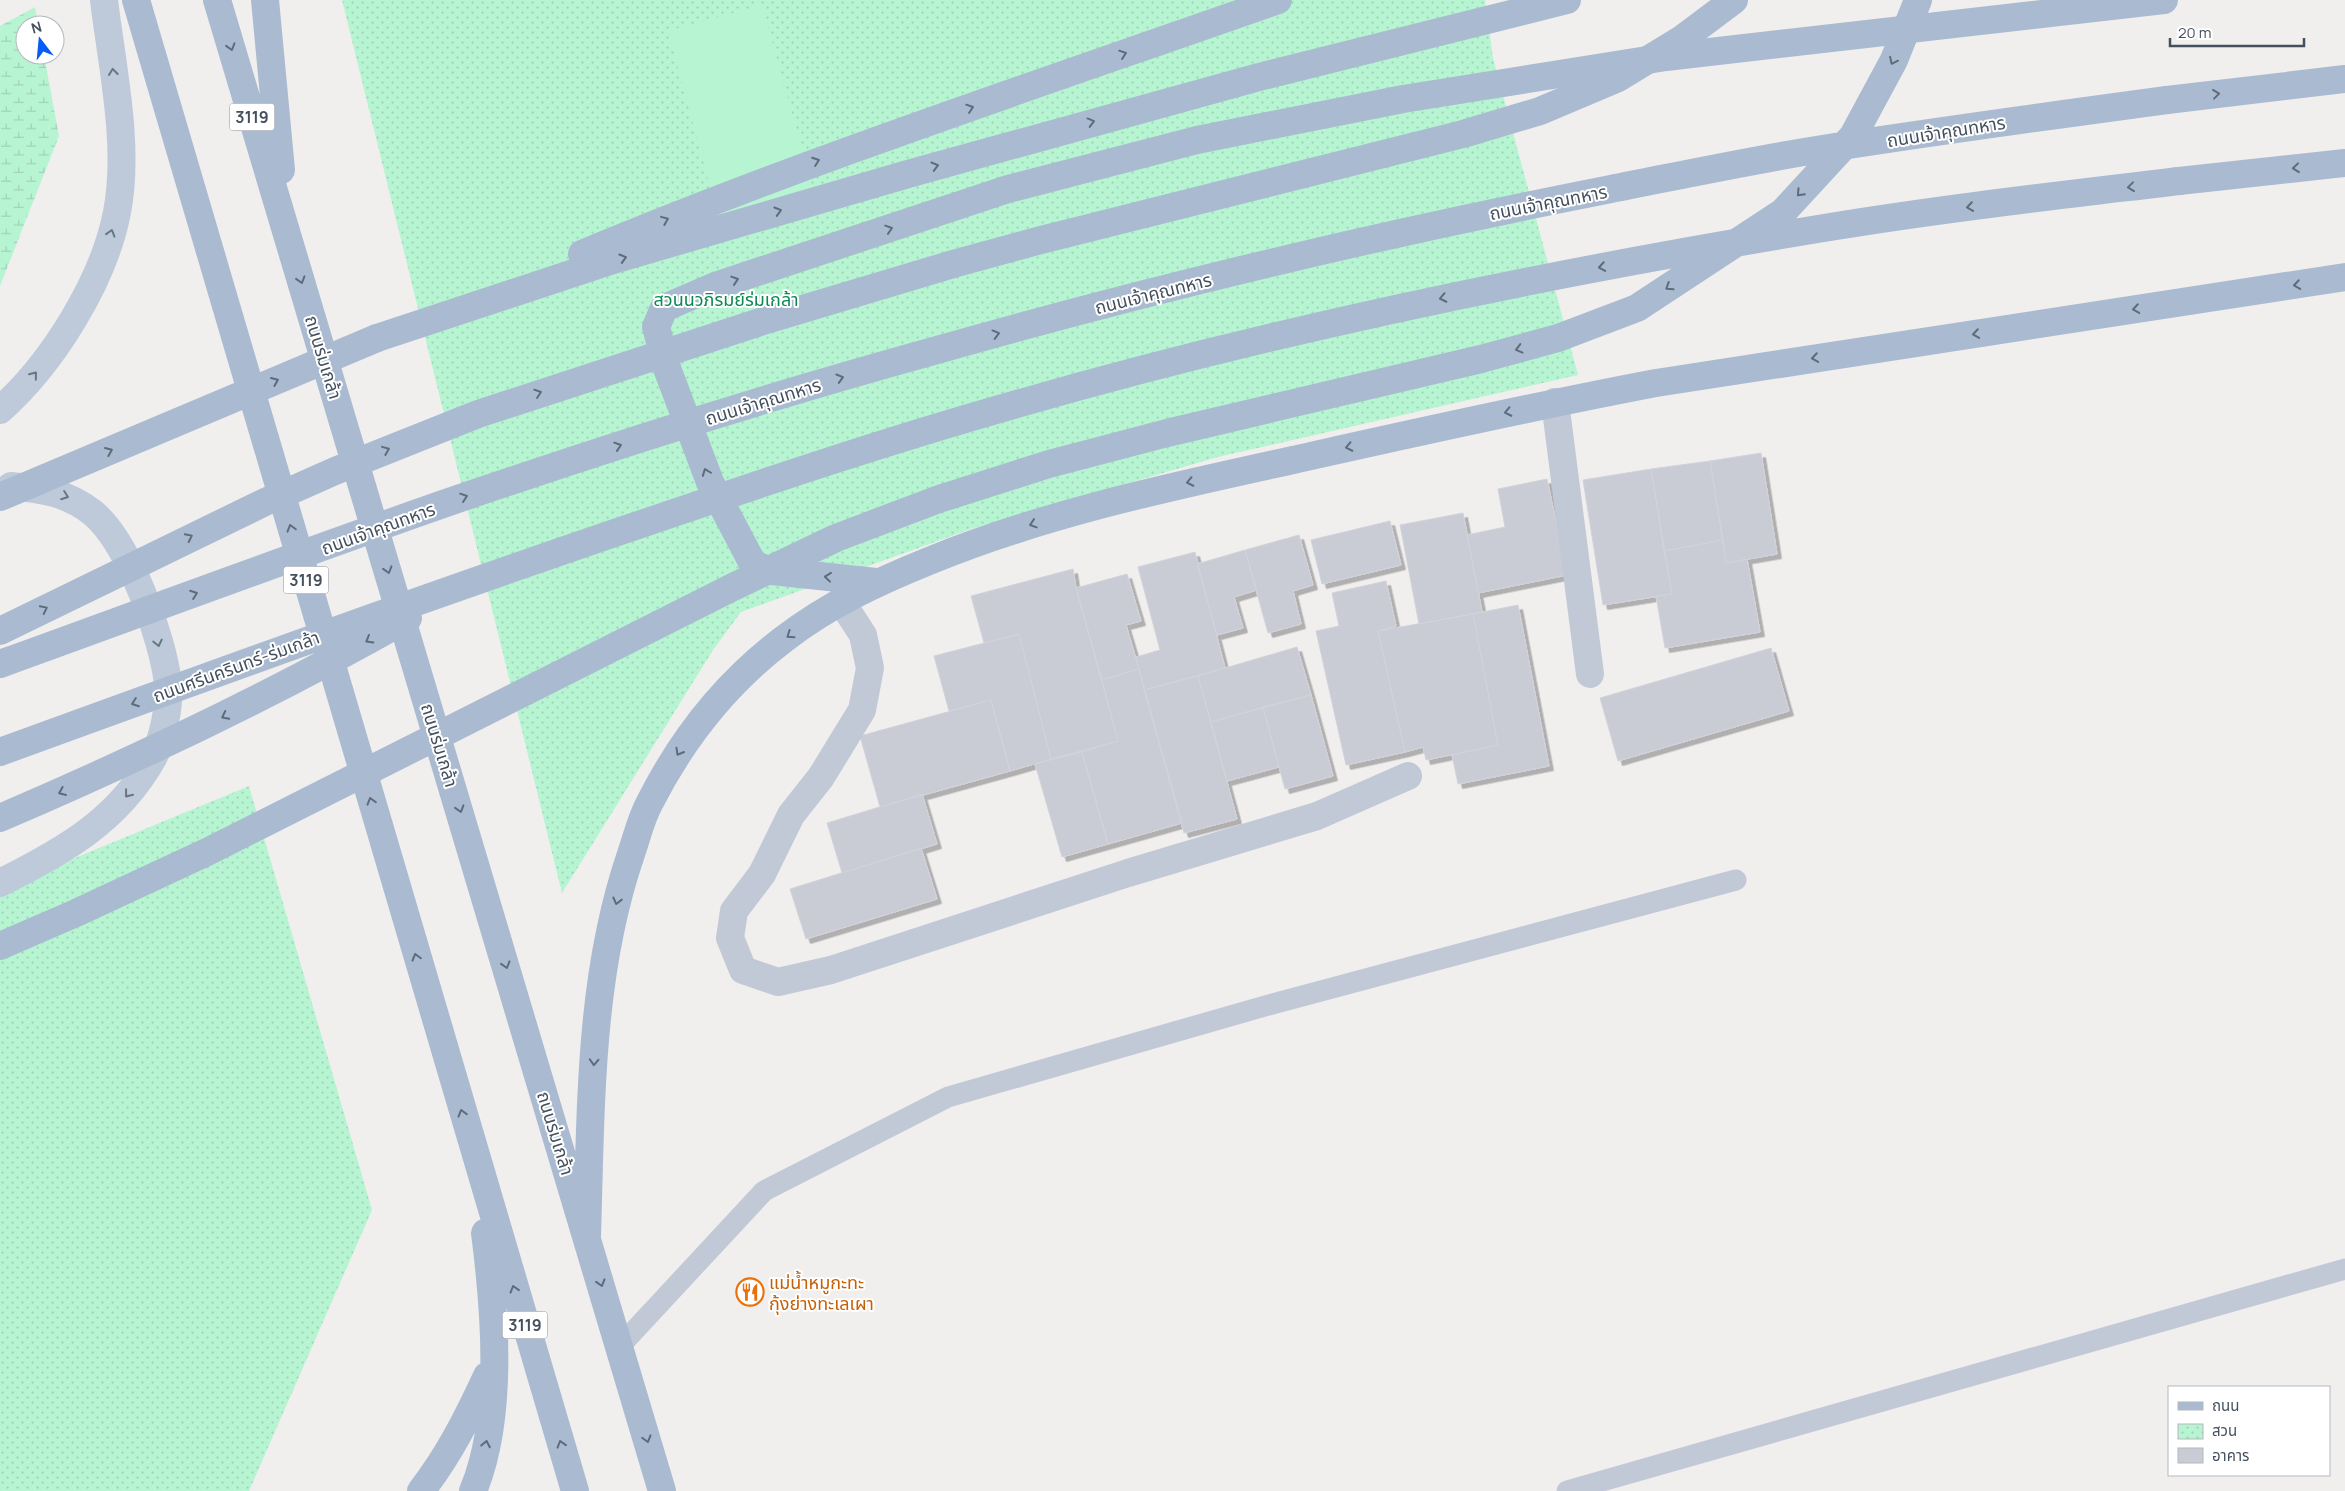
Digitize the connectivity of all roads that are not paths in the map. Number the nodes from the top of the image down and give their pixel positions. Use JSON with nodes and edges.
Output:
{"nodes":[{"id":1,"x":104,"y":0,"type":"edge"},
{"id":2,"x":136,"y":0,"type":"edge"},
{"id":3,"x":217,"y":0,"type":"edge"},
{"id":4,"x":265,"y":0,"type":"edge"},
{"id":5,"x":1278,"y":0,"type":"edge"},
{"id":6,"x":1568,"y":0,"type":"edge"},
{"id":7,"x":1734,"y":0,"type":"edge"},
{"id":8,"x":1918,"y":0,"type":"edge"},
{"id":9,"x":2164,"y":0,"type":"edge"},
{"id":10,"x":2345,"y":79,"type":"edge"},
{"id":11,"x":2345,"y":163,"type":"edge"},
{"id":12,"x":288,"y":233,"type":"junction"},
{"id":13,"x":2345,"y":277,"type":"edge"},
{"id":14,"x":377,"y":338,"type":"junction"},
{"id":15,"x":1555,"y":402,"type":"junction"},
{"id":16,"x":0,"y":410,"type":"edge"},
{"id":17,"x":0,"y":485,"type":"edge"},
{"id":18,"x":0,"y":497,"type":"edge"},
{"id":19,"x":472,"y":581,"type":"junction"},
{"id":20,"x":876,"y":582,"type":"junction"},
{"id":21,"x":841,"y":601,"type":"junction"},
{"id":22,"x":0,"y":631,"type":"edge"},
{"id":23,"x":0,"y":664,"type":"edge"},
{"id":24,"x":1590,"y":674,"type":"dead end"},
{"id":25,"x":0,"y":752,"type":"edge"},
{"id":26,"x":1408,"y":776,"type":"dead end"},
{"id":27,"x":0,"y":818,"type":"edge"},
{"id":28,"x":1736,"y":880,"type":"dead end"},
{"id":29,"x":0,"y":883,"type":"edge"},
{"id":30,"x":0,"y":946,"type":"edge"},
{"id":31,"x":476,"y":1160,"type":"junction"},
{"id":32,"x":587,"y":1236,"type":"junction"},
{"id":33,"x":2345,"y":1269,"type":"edge"},
{"id":34,"x":620,"y":1346,"type":"junction"},
{"id":35,"x":494,"y":1360,"type":"junction"},
{"id":36,"x":421,"y":1491,"type":"edge"},
{"id":37,"x":473,"y":1491,"type":"edge"},
{"id":38,"x":575,"y":1491,"type":"edge"},
{"id":39,"x":662,"y":1491,"type":"edge"},
{"id":40,"x":1567,"y":1491,"type":"edge"}],
"edges":[{"from":16,"to":1,"type":"main road","one_way":true},
{"from":31,"to":2,"type":"main road","number":"3119","one_way":true},
{"from":3,"to":12,"type":"main road","name":"ถนนร่มเกล้า","number":"3119","one_way":true},
{"from":4,"to":12,"type":"main road"},
{"from":14,"to":5,"type":"main road","one_way":true},
{"from":14,"to":6,"type":"main road","one_way":true},
{"from":22,"to":7,"type":"main road","one_way":true,"bridge":true},
{"from":8,"to":30,"type":"main road","one_way":true,"bridge":true},
{"from":20,"to":9,"type":"main road","one_way":true},
{"from":23,"to":10,"type":"main road","name":"ถนนเจ้าคุณทหาร","one_way":true,"bridge":true},
{"from":11,"to":19,"type":"main road","one_way":true,"bridge":true},
{"from":12,"to":32,"type":"main road","name":"ถนนร่มเกล้า","number":"3119","one_way":true},
{"from":13,"to":15,"type":"main road","one_way":true},
{"from":18,"to":14,"type":"main road","one_way":true,"bridge":true},
{"from":15,"to":20,"type":"main road","one_way":true},
{"from":15,"to":24,"type":"street"},
{"from":17,"to":29,"type":"main road","one_way":true},
{"from":19,"to":25,"type":"main road","name":"ถนนศรีนครินทร์-ร่มเกล้า","one_way":true,"bridge":true},
{"from":19,"to":27,"type":"main road","one_way":true,"bridge":true},
{"from":20,"to":21,"type":"main road"},
{"from":21,"to":26,"type":"street"},
{"from":21,"to":32,"type":"main road","one_way":true},
{"from":28,"to":34,"type":"lane"},
{"from":31,"to":35,"type":"main road"},
{"from":38,"to":31,"type":"main road","number":"3119","one_way":true},
{"from":32,"to":34,"type":"main road","name":"ถนนร่มเกล้า","number":"3119","one_way":true},
{"from":33,"to":40,"type":"lane"},
{"from":34,"to":39,"type":"main road","name":"ถนนร่มเกล้า","number":"3119","one_way":true},
{"from":35,"to":36,"type":"main road"},
{"from":37,"to":35,"type":"main road","one_way":true}]}
